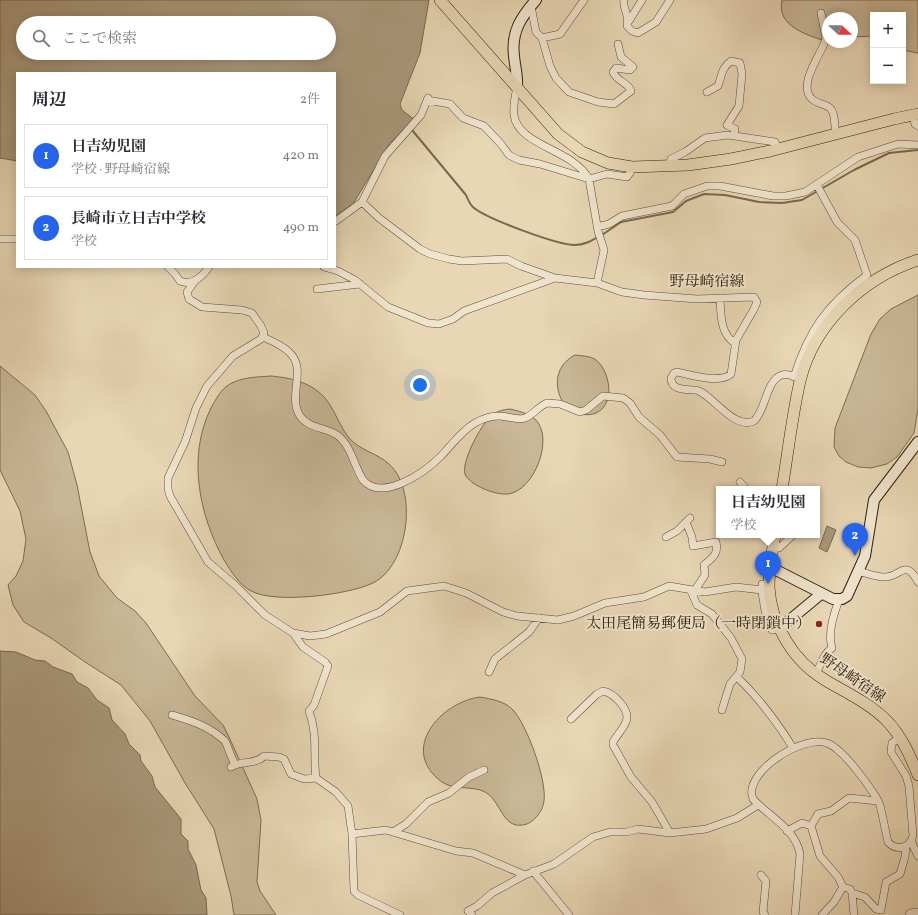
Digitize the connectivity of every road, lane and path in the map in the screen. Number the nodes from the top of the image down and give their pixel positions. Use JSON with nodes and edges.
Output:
{"nodes":[{"id":1,"x":440,"y":0,"type":"edge"},
{"id":2,"x":584,"y":0,"type":"edge"},
{"id":3,"x":624,"y":0,"type":"edge"},
{"id":4,"x":642,"y":0,"type":"edge"},
{"id":5,"x":670,"y":0,"type":"edge"},
{"id":6,"x":533,"y":3,"type":"edge"},
{"id":7,"x":628,"y":21,"type":"junction"},
{"id":8,"x":542,"y":38,"type":"junction"},
{"id":9,"x":618,"y":44,"type":"dead end"},
{"id":10,"x":822,"y":48,"type":"edge"},
{"id":11,"x":513,"y":83,"type":"junction"},
{"id":12,"x":707,"y":92,"type":"dead end"},
{"id":13,"x":916,"y":115,"type":"edge"},
{"id":14,"x":918,"y":126,"type":"edge"},
{"id":15,"x":836,"y":134,"type":"junction"},
{"id":16,"x":734,"y":135,"type":"junction"},
{"id":17,"x":918,"y":145,"type":"edge"},
{"id":18,"x":778,"y":149,"type":"junction"},
{"id":19,"x":669,"y":166,"type":"junction"},
{"id":20,"x":632,"y":167,"type":"junction"},
{"id":21,"x":589,"y":179,"type":"junction"},
{"id":22,"x":818,"y":185,"type":"junction"},
{"id":23,"x":362,"y":202,"type":"junction"},
{"id":24,"x":336,"y":221,"type":"edge"},
{"id":25,"x":598,"y":229,"type":"junction"},
{"id":26,"x":0,"y":239,"type":"edge"},
{"id":27,"x":16,"y":239,"type":"edge"},
{"id":28,"x":918,"y":260,"type":"edge"},
{"id":29,"x":169,"y":268,"type":"edge"},
{"id":30,"x":208,"y":268,"type":"edge"},
{"id":31,"x":327,"y":268,"type":"edge"},
{"id":32,"x":555,"y":278,"type":"junction"},
{"id":33,"x":195,"y":281,"type":"junction"},
{"id":34,"x":597,"y":283,"type":"junction"},
{"id":35,"x":360,"y":284,"type":"junction"},
{"id":36,"x":317,"y":289,"type":"dead end"},
{"id":37,"x":720,"y":299,"type":"junction"},
{"id":38,"x":263,"y":337,"type":"junction"},
{"id":39,"x":735,"y":343,"type":"junction"},
{"id":40,"x":797,"y":377,"type":"junction"},
{"id":41,"x":918,"y":442,"type":"edge"},
{"id":42,"x":722,"y":462,"type":"dead end"},
{"id":43,"x":740,"y":482,"type":"dead end"},
{"id":44,"x":743,"y":486,"type":"edge"},
{"id":45,"x":782,"y":486,"type":"edge"},
{"id":46,"x":666,"y":538,"type":"dead end"},
{"id":47,"x":775,"y":538,"type":"edge"},
{"id":48,"x":790,"y":538,"type":"edge"},
{"id":49,"x":773,"y":548,"type":"junction"},
{"id":50,"x":770,"y":567,"type":"junction"},
{"id":51,"x":858,"y":571,"type":"junction"},
{"id":52,"x":918,"y":582,"type":"edge"},
{"id":53,"x":693,"y":590,"type":"junction"},
{"id":54,"x":821,"y":594,"type":"junction"},
{"id":55,"x":839,"y":600,"type":"junction"},
{"id":56,"x":538,"y":618,"type":"junction"},
{"id":57,"x":780,"y":628,"type":"junction"},
{"id":58,"x":293,"y":633,"type":"junction"},
{"id":59,"x":489,"y":672,"type":"dead end"},
{"id":60,"x":816,"y":673,"type":"junction"},
{"id":61,"x":737,"y":677,"type":"junction"},
{"id":62,"x":722,"y":710,"type":"dead end"},
{"id":63,"x":172,"y":715,"type":"dead end"},
{"id":64,"x":571,"y":719,"type":"dead end"},
{"id":65,"x":900,"y":737,"type":"junction"},
{"id":66,"x":793,"y":748,"type":"junction"},
{"id":67,"x":484,"y":770,"type":"dead end"},
{"id":68,"x":918,"y":775,"type":"edge"},
{"id":69,"x":316,"y":778,"type":"junction"},
{"id":70,"x":878,"y":801,"type":"junction"},
{"id":71,"x":758,"y":805,"type":"junction"},
{"id":72,"x":811,"y":826,"type":"junction"},
{"id":73,"x":787,"y":831,"type":"junction"},
{"id":74,"x":393,"y":832,"type":"junction"},
{"id":75,"x":670,"y":833,"type":"junction"},
{"id":76,"x":352,"y":834,"type":"junction"},
{"id":77,"x":909,"y":844,"type":"junction"},
{"id":78,"x":918,"y":856,"type":"edge"},
{"id":79,"x":533,"y":871,"type":"junction"},
{"id":80,"x":525,"y":875,"type":"junction"},
{"id":81,"x":761,"y":876,"type":"dead end"},
{"id":82,"x":843,"y":887,"type":"junction"},
{"id":83,"x":852,"y":893,"type":"junction"},
{"id":84,"x":882,"y":912,"type":"edge"},
{"id":85,"x":918,"y":912,"type":"edge"},
{"id":86,"x":400,"y":915,"type":"edge"},
{"id":87,"x":472,"y":915,"type":"edge"},
{"id":88,"x":569,"y":915,"type":"edge"},
{"id":89,"x":765,"y":915,"type":"edge"},
{"id":90,"x":795,"y":915,"type":"edge"},
{"id":91,"x":822,"y":915,"type":"edge"},
{"id":92,"x":854,"y":915,"type":"edge"},
{"id":93,"x":909,"y":915,"type":"edge"}],
"edges":[{"from":1,"to":11,"type":"main road"},
{"from":2,"to":8,"type":"street"},
{"from":3,"to":7,"type":"street"},
{"from":4,"to":7,"type":"street"},
{"from":5,"to":7,"type":"street"},
{"from":6,"to":8,"type":"street"},
{"from":6,"to":11,"type":"street"},
{"from":8,"to":9,"type":"street"},
{"from":10,"to":15,"type":"street"},
{"from":11,"to":20,"type":"main road"},
{"from":11,"to":21,"type":"street"},
{"from":12,"to":16,"type":"street"},
{"from":13,"to":14,"type":"street"},
{"from":13,"to":15,"type":"main road"},
{"from":15,"to":18,"type":"main road"},
{"from":16,"to":18,"type":"street"},
{"from":16,"to":19,"type":"street"},
{"from":17,"to":22,"type":"street"},
{"from":18,"to":19,"type":"main road"},
{"from":19,"to":20,"type":"main road"},
{"from":20,"to":21,"type":"street"},
{"from":21,"to":23,"type":"street"},
{"from":21,"to":25,"type":"street"},
{"from":22,"to":25,"type":"street"},
{"from":22,"to":40,"type":"street"},
{"from":23,"to":24,"type":"street"},
{"from":23,"to":32,"type":"street"},
{"from":25,"to":34,"type":"street"},
{"from":26,"to":27,"type":"street"},
{"from":28,"to":40,"type":"main road"},
{"from":29,"to":33,"type":"street"},
{"from":30,"to":33,"type":"street"},
{"from":31,"to":35,"type":"street"},
{"from":32,"to":34,"type":"street","name":"野母崎宿線"},
{"from":32,"to":35,"type":"street"},
{"from":33,"to":38,"type":"street"},
{"from":34,"to":37,"type":"street","name":"野母崎宿線"},
{"from":35,"to":36,"type":"street"},
{"from":37,"to":39,"type":"street"},
{"from":37,"to":39,"type":"street","name":"野母崎宿線"},
{"from":38,"to":42,"type":"street"},
{"from":38,"to":58,"type":"street"},
{"from":39,"to":40,"type":"street","name":"野母崎宿線"},
{"from":40,"to":45,"type":"main road"},
{"from":41,"to":51,"type":"street"},
{"from":43,"to":44,"type":"street"},
{"from":46,"to":53,"type":"street"},
{"from":47,"to":49,"type":"main road","name":"野母崎宿線"},
{"from":48,"to":49,"type":"street"},
{"from":49,"to":50,"type":"main road","name":"野母崎宿線"},
{"from":50,"to":54,"type":"street"},
{"from":50,"to":57,"type":"main road","name":"野母崎宿線"},
{"from":51,"to":52,"type":"street"},
{"from":51,"to":55,"type":"street"},
{"from":53,"to":56,"type":"street"},
{"from":53,"to":57,"type":"street"},
{"from":53,"to":61,"type":"street"},
{"from":54,"to":55,"type":"street"},
{"from":54,"to":57,"type":"street"},
{"from":55,"to":60,"type":"street"},
{"from":56,"to":58,"type":"street"},
{"from":56,"to":59,"type":"street"},
{"from":57,"to":60,"type":"main road","name":"野母崎宿線"},
{"from":58,"to":69,"type":"street"},
{"from":60,"to":65,"type":"main road","name":"野母崎宿線"},
{"from":61,"to":62,"type":"street"},
{"from":61,"to":66,"type":"street"},
{"from":63,"to":69,"type":"street"},
{"from":64,"to":75,"type":"street"},
{"from":65,"to":68,"type":"main road","name":"野母崎宿線"},
{"from":65,"to":77,"type":"street"},
{"from":66,"to":70,"type":"street"},
{"from":66,"to":71,"type":"street"},
{"from":67,"to":74,"type":"street"},
{"from":69,"to":76,"type":"street"},
{"from":70,"to":72,"type":"street"},
{"from":70,"to":77,"type":"street"},
{"from":71,"to":73,"type":"street"},
{"from":71,"to":75,"type":"street"},
{"from":72,"to":73,"type":"street"},
{"from":72,"to":82,"type":"street"},
{"from":73,"to":90,"type":"street"},
{"from":74,"to":76,"type":"street"},
{"from":74,"to":80,"type":"street"},
{"from":75,"to":79,"type":"street"},
{"from":76,"to":86,"type":"street"},
{"from":77,"to":78,"type":"street"},
{"from":77,"to":84,"type":"street"},
{"from":79,"to":80,"type":"street"},
{"from":79,"to":88,"type":"street"},
{"from":80,"to":87,"type":"street"},
{"from":81,"to":89,"type":"street"},
{"from":82,"to":83,"type":"street"},
{"from":82,"to":91,"type":"street"},
{"from":83,"to":84,"type":"street"},
{"from":83,"to":92,"type":"street"},
{"from":85,"to":93,"type":"street"}]}
